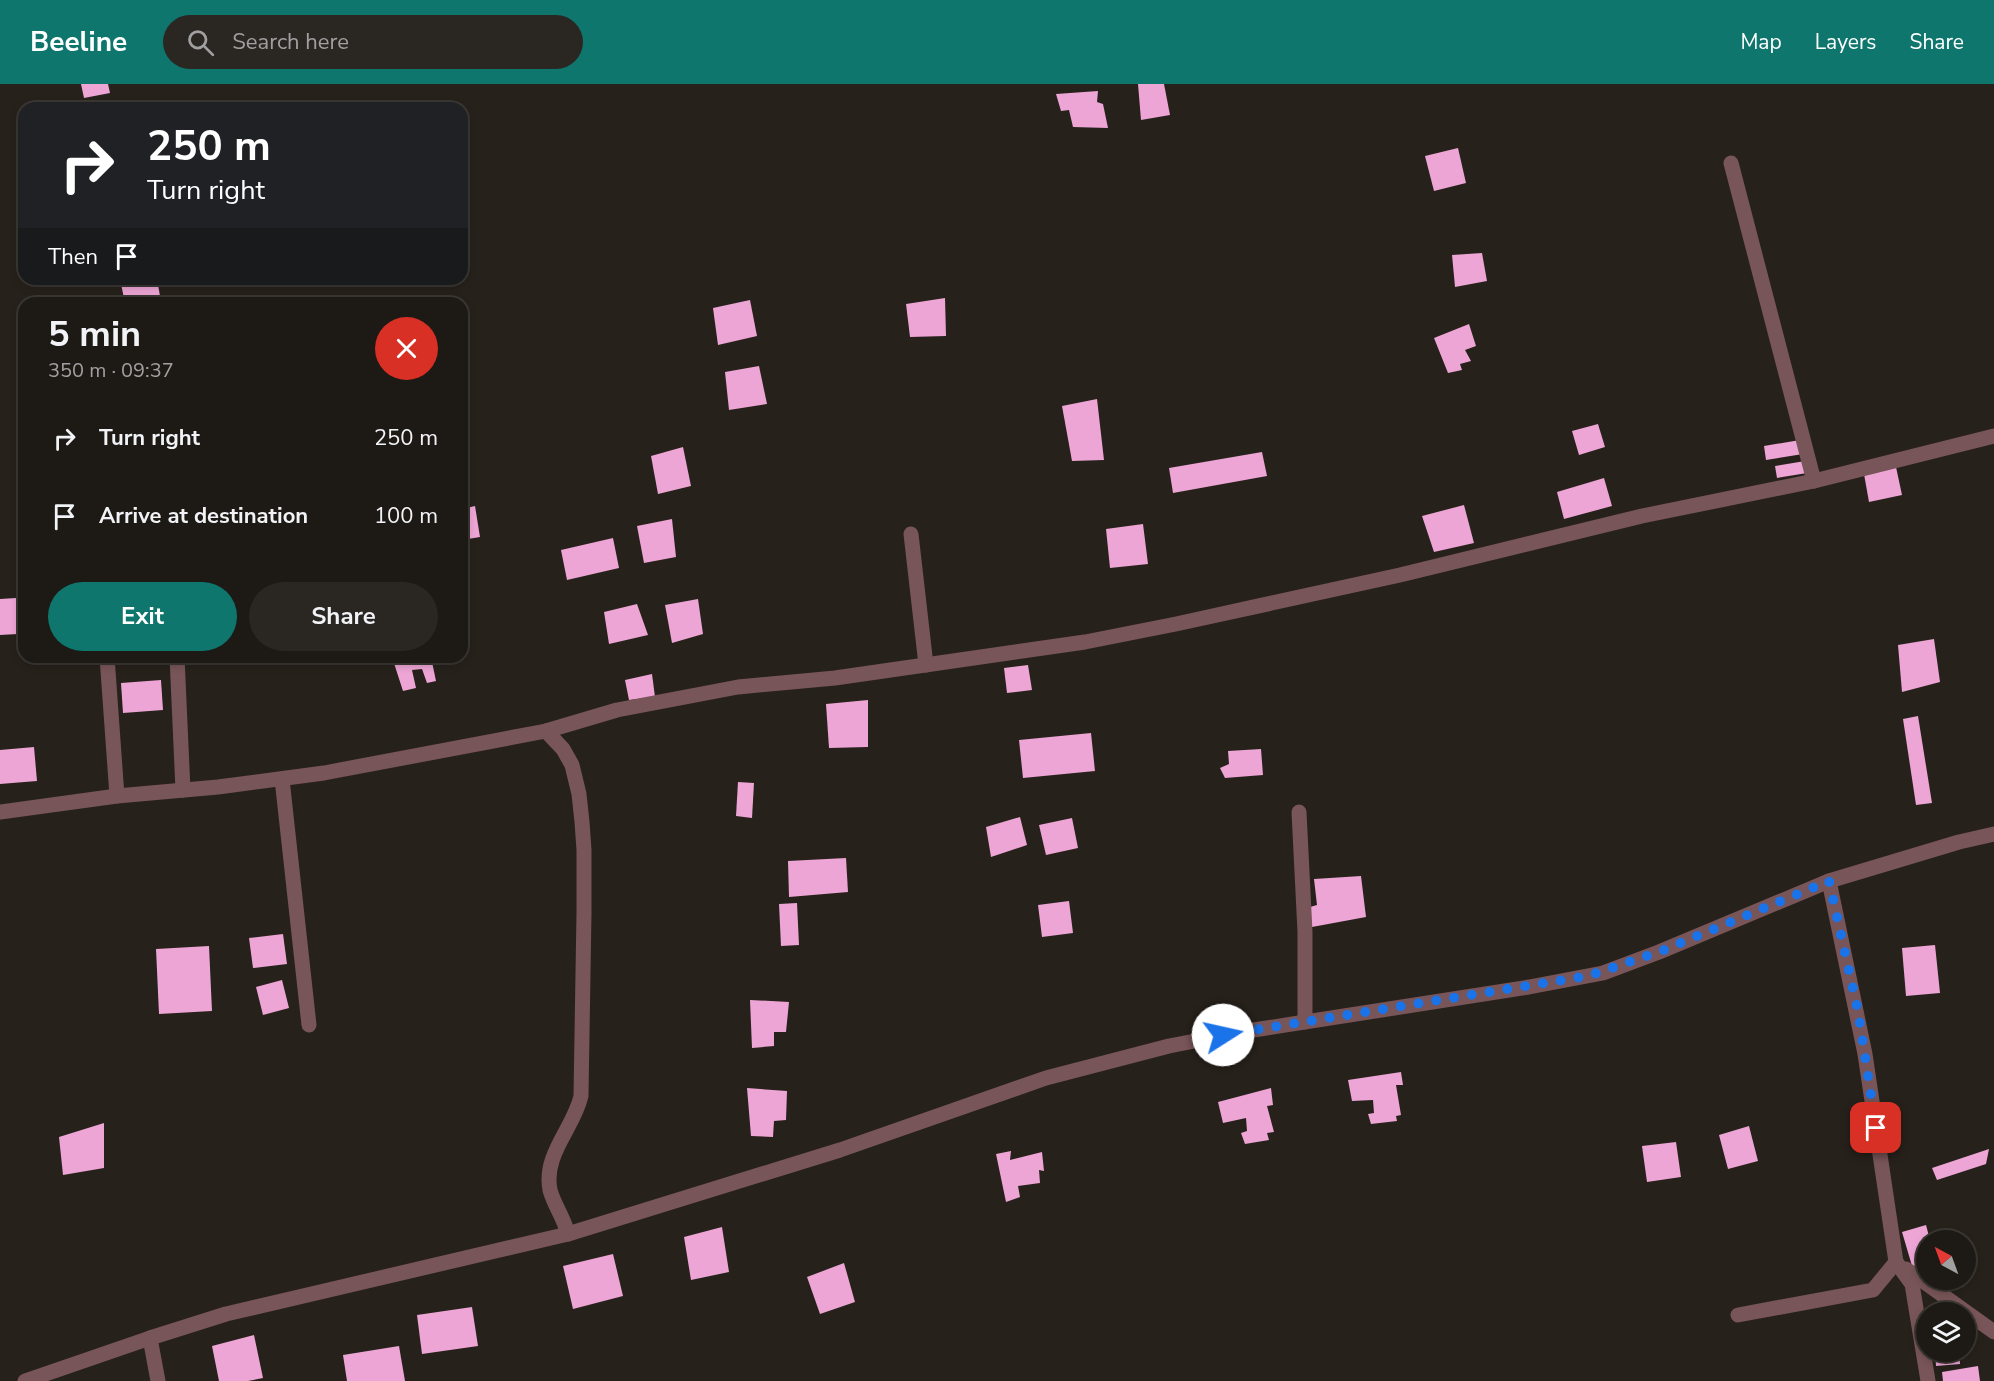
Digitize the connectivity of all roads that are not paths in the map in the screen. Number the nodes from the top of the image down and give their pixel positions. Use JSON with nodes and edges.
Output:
{"nodes":[{"id":1,"x":1731,"y":163,"type":"dead end"},
{"id":2,"x":1994,"y":436,"type":"edge"},
{"id":3,"x":1814,"y":481,"type":"junction"},
{"id":4,"x":911,"y":534,"type":"dead end"},
{"id":5,"x":107,"y":663,"type":"edge"},
{"id":6,"x":177,"y":663,"type":"edge"},
{"id":7,"x":926,"y":665,"type":"junction"},
{"id":8,"x":546,"y":731,"type":"junction"},
{"id":9,"x":282,"y":779,"type":"junction"},
{"id":10,"x":183,"y":790,"type":"junction"},
{"id":11,"x":117,"y":796,"type":"junction"},
{"id":12,"x":0,"y":812,"type":"edge"},
{"id":13,"x":1299,"y":812,"type":"dead end"},
{"id":14,"x":1994,"y":834,"type":"edge"},
{"id":15,"x":1829,"y":881,"type":"junction"},
{"id":16,"x":1305,"y":1022,"type":"junction"},
{"id":17,"x":309,"y":1025,"type":"dead end"},
{"id":18,"x":568,"y":1234,"type":"junction"},
{"id":19,"x":1896,"y":1262,"type":"junction"},
{"id":20,"x":1738,"y":1315,"type":"dead end"},
{"id":21,"x":1994,"y":1332,"type":"edge"},
{"id":22,"x":150,"y":1338,"type":"junction"},
{"id":23,"x":25,"y":1381,"type":"edge"},
{"id":24,"x":158,"y":1381,"type":"edge"},
{"id":25,"x":1928,"y":1381,"type":"edge"}],
"edges":[{"from":1,"to":3,"type":"street"},
{"from":2,"to":3,"type":"street"},
{"from":3,"to":7,"type":"street"},
{"from":4,"to":7,"type":"street"},
{"from":5,"to":11,"type":"street"},
{"from":6,"to":10,"type":"street"},
{"from":7,"to":8,"type":"street"},
{"from":8,"to":9,"type":"street"},
{"from":8,"to":18,"type":"street"},
{"from":9,"to":10,"type":"street"},
{"from":9,"to":17,"type":"street"},
{"from":10,"to":11,"type":"street"},
{"from":11,"to":12,"type":"street"},
{"from":13,"to":16,"type":"street"},
{"from":14,"to":15,"type":"street"},
{"from":15,"to":16,"type":"street"},
{"from":15,"to":19,"type":"street"},
{"from":16,"to":18,"type":"street"},
{"from":18,"to":22,"type":"street"},
{"from":19,"to":20,"type":"street"},
{"from":19,"to":21,"type":"street"},
{"from":19,"to":25,"type":"street"},
{"from":22,"to":23,"type":"street"},
{"from":22,"to":24,"type":"street"}]}
